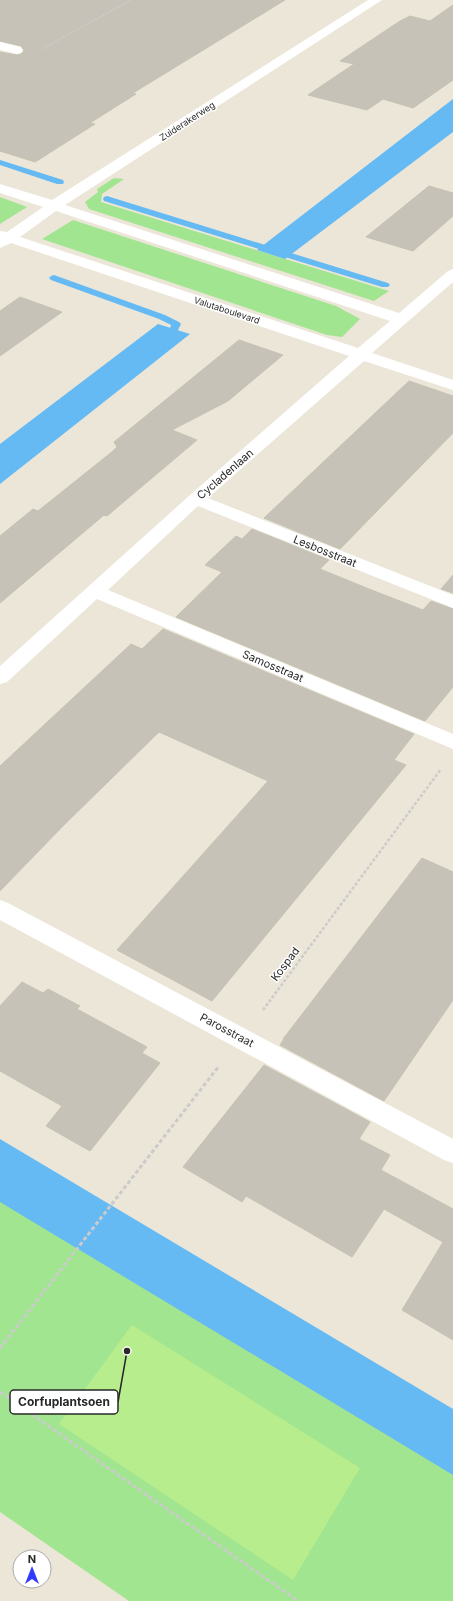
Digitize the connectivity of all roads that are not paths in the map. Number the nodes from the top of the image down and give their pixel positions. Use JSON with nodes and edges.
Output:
{"nodes":[{"id":1,"x":376,"y":0,"type":"edge"},
{"id":2,"x":0,"y":46,"type":"edge"},
{"id":3,"x":16,"y":50,"type":"dead end"},
{"id":4,"x":0,"y":188,"type":"edge"},
{"id":5,"x":55,"y":205,"type":"junction"},
{"id":6,"x":3,"y":239,"type":"edge"},
{"id":7,"x":448,"y":278,"type":"edge"},
{"id":8,"x":405,"y":316,"type":"junction"},
{"id":9,"x":361,"y":354,"type":"junction"},
{"id":10,"x":453,"y":385,"type":"edge"},
{"id":11,"x":196,"y":499,"type":"junction"},
{"id":12,"x":94,"y":591,"type":"junction"},
{"id":13,"x":453,"y":602,"type":"edge"},
{"id":14,"x":0,"y":677,"type":"edge"},
{"id":15,"x":453,"y":742,"type":"edge"},
{"id":16,"x":0,"y":909,"type":"edge"},
{"id":17,"x":453,"y":1152,"type":"edge"}],
"edges":[{"from":1,"to":5,"type":"street","name":"Zuiderakerweg"},
{"from":2,"to":3,"type":"street"},
{"from":4,"to":5,"type":"street"},
{"from":5,"to":6,"type":"street","name":"Zuiderakerweg"},
{"from":5,"to":8,"type":"street"},
{"from":6,"to":9,"type":"street","name":"Valutaboulevard"},
{"from":7,"to":8,"type":"street","name":"Cycladenlaan"},
{"from":8,"to":9,"type":"street","name":"Cycladenlaan"},
{"from":9,"to":10,"type":"street","name":"Valutaboulevard"},
{"from":9,"to":11,"type":"street","name":"Cycladenlaan"},
{"from":11,"to":12,"type":"street","name":"Cycladenlaan"},
{"from":11,"to":13,"type":"street","name":"Lesbosstraat"},
{"from":12,"to":14,"type":"street","name":"Cycladenlaan"},
{"from":12,"to":15,"type":"street","name":"Samosstraat"},
{"from":16,"to":17,"type":"street","name":"Parosstraat"}]}
